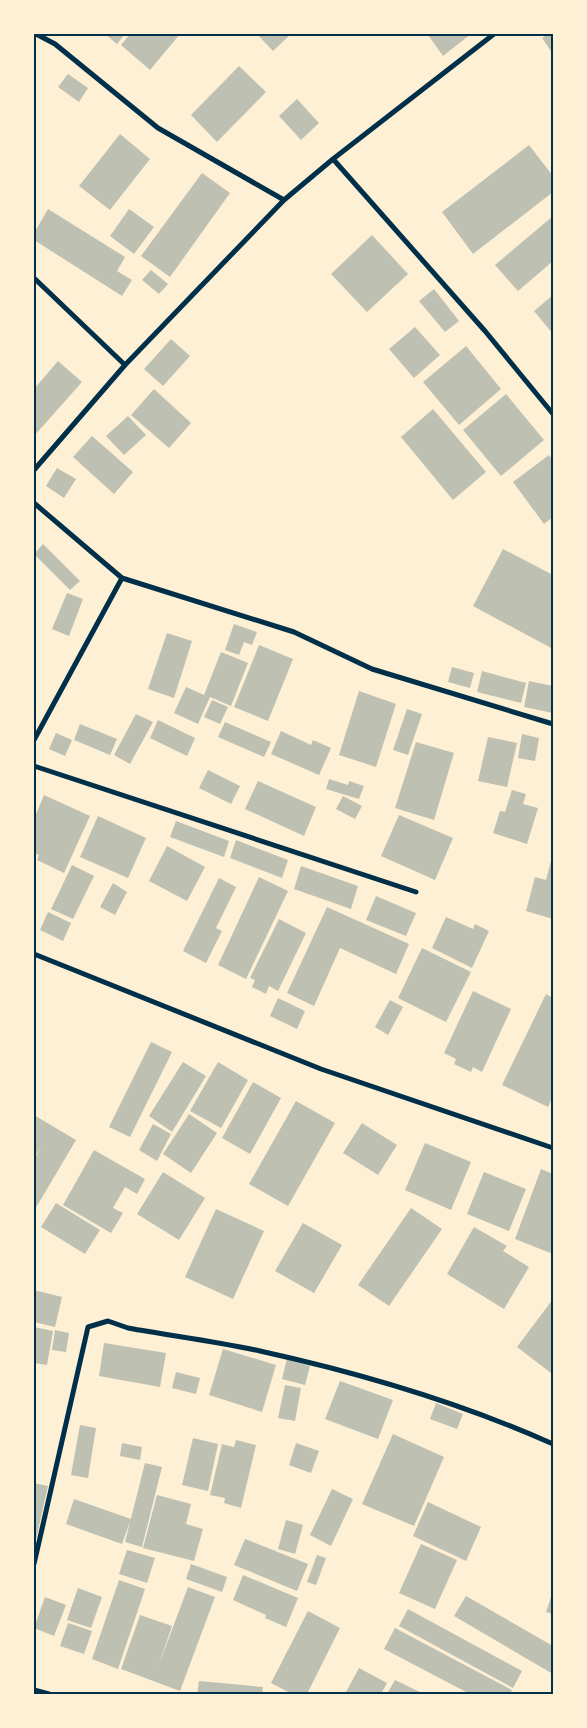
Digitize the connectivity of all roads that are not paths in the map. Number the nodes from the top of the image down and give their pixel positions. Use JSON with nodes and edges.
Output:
{"nodes":[{"id":1,"x":36,"y":34,"type":"edge"},
{"id":2,"x":494,"y":34,"type":"edge"},
{"id":3,"x":333,"y":159,"type":"junction"},
{"id":4,"x":284,"y":200,"type":"junction"},
{"id":5,"x":34,"y":278,"type":"edge"},
{"id":6,"x":125,"y":365,"type":"junction"},
{"id":7,"x":553,"y":414,"type":"edge"},
{"id":8,"x":34,"y":470,"type":"edge"},
{"id":9,"x":34,"y":503,"type":"edge"},
{"id":10,"x":122,"y":578,"type":"junction"},
{"id":11,"x":553,"y":724,"type":"edge"},
{"id":12,"x":34,"y":740,"type":"edge"},
{"id":13,"x":34,"y":766,"type":"edge"},
{"id":14,"x":416,"y":892,"type":"dead end"},
{"id":15,"x":34,"y":954,"type":"edge"},
{"id":16,"x":553,"y":1148,"type":"edge"},
{"id":17,"x":553,"y":1444,"type":"edge"},
{"id":18,"x":34,"y":1564,"type":"edge"},
{"id":19,"x":34,"y":1690,"type":"edge"},
{"id":20,"x":49,"y":1694,"type":"edge"}],
"edges":[{"from":1,"to":4,"type":"street"},
{"from":2,"to":3,"type":"street"},
{"from":3,"to":4,"type":"street"},
{"from":3,"to":7,"type":"street"},
{"from":4,"to":6,"type":"street"},
{"from":5,"to":6,"type":"street"},
{"from":6,"to":8,"type":"street"},
{"from":9,"to":10,"type":"street"},
{"from":10,"to":11,"type":"street"},
{"from":10,"to":12,"type":"street"},
{"from":13,"to":14,"type":"street"},
{"from":15,"to":16,"type":"street"},
{"from":17,"to":18,"type":"street"},
{"from":19,"to":20,"type":"street"}]}
